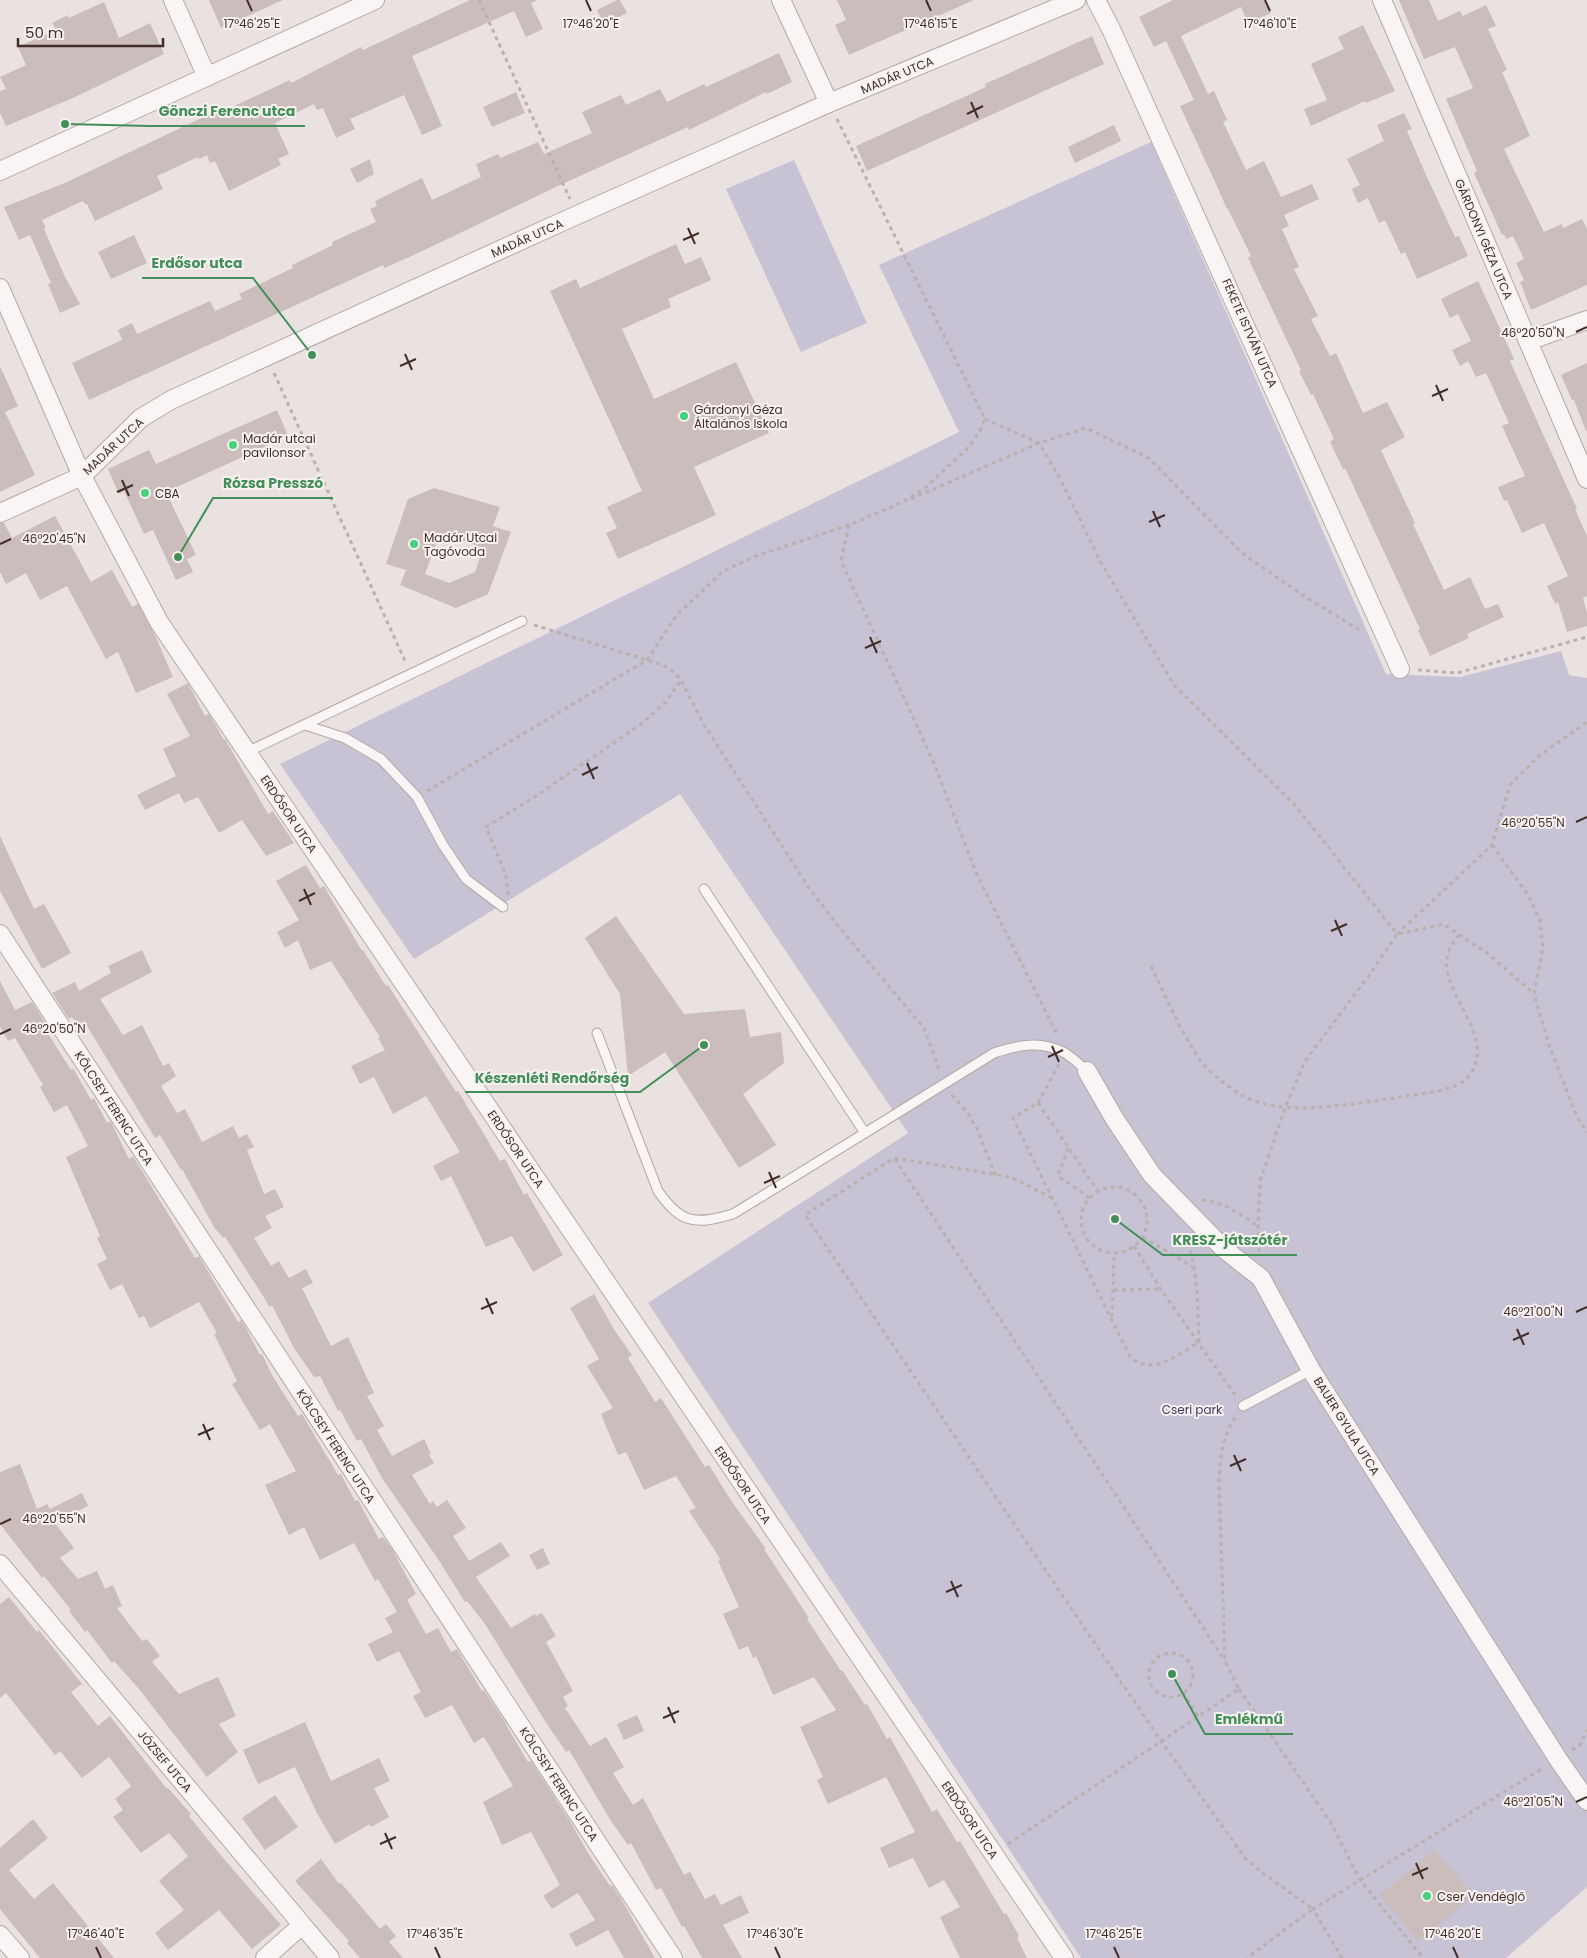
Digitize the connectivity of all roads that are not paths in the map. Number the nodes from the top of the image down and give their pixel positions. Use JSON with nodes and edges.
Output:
{"nodes":[{"id":1,"x":173,"y":0,"type":"edge"},
{"id":2,"x":375,"y":0,"type":"edge"},
{"id":3,"x":781,"y":0,"type":"edge"},
{"id":4,"x":1076,"y":0,"type":"edge"},
{"id":5,"x":1096,"y":0,"type":"edge"},
{"id":6,"x":1382,"y":0,"type":"edge"},
{"id":7,"x":207,"y":76,"type":"junction"},
{"id":8,"x":829,"y":103,"type":"junction"},
{"id":9,"x":0,"y":171,"type":"edge"},
{"id":10,"x":0,"y":288,"type":"edge"},
{"id":11,"x":1587,"y":320,"type":"edge"},
{"id":12,"x":1528,"y":341,"type":"junction"},
{"id":13,"x":82,"y":476,"type":"junction"},
{"id":14,"x":1587,"y":479,"type":"edge"},
{"id":15,"x":0,"y":513,"type":"edge"},
{"id":16,"x":522,"y":621,"type":"road end"},
{"id":17,"x":1400,"y":669,"type":"road end"},
{"id":18,"x":305,"y":725,"type":"junction"},
{"id":19,"x":247,"y":752,"type":"junction"},
{"id":20,"x":704,"y":889,"type":"dead end"},
{"id":21,"x":503,"y":907,"type":"road end"},
{"id":22,"x":0,"y":934,"type":"edge"},
{"id":23,"x":597,"y":1033,"type":"dead end"},
{"id":24,"x":1087,"y":1070,"type":"joint"},
{"id":25,"x":865,"y":1133,"type":"junction"},
{"id":26,"x":1311,"y":1370,"type":"junction"},
{"id":27,"x":1243,"y":1406,"type":"road end"},
{"id":28,"x":0,"y":1564,"type":"edge"},
{"id":29,"x":1587,"y":1801,"type":"edge"},
{"id":30,"x":302,"y":1925,"type":"junction"},
{"id":31,"x":0,"y":1935,"type":"edge"},
{"id":32,"x":20,"y":1958,"type":"edge"},
{"id":33,"x":265,"y":1958,"type":"edge"},
{"id":34,"x":330,"y":1958,"type":"edge"},
{"id":35,"x":673,"y":1958,"type":"edge"},
{"id":36,"x":1064,"y":1958,"type":"edge"}],
"edges":[{"from":1,"to":7,"type":"street"},
{"from":2,"to":7,"type":"street"},
{"from":3,"to":8,"type":"street"},
{"from":4,"to":8,"type":"street","name":"MADÁR UTCA"},
{"from":5,"to":17,"type":"street","name":"FEKETE ISTVÁN UTCA"},
{"from":6,"to":12,"type":"street","name":"GÁRDONYI GÉZA UTCA"},
{"from":7,"to":9,"type":"street"},
{"from":8,"to":13,"type":"street","name":"MADÁR UTCA"},
{"from":10,"to":13,"type":"street","name":"ERDŐSOR UTCA"},
{"from":11,"to":12,"type":"street"},
{"from":12,"to":14,"type":"street","name":"GÁRDONYI GÉZA UTCA"},
{"from":13,"to":15,"type":"street","name":"MADÁR UTCA"},
{"from":13,"to":19,"type":"street","name":"ERDŐSOR UTCA"},
{"from":16,"to":18,"type":"lane"},
{"from":18,"to":19,"type":"lane"},
{"from":18,"to":21,"type":"lane"},
{"from":19,"to":36,"type":"street","name":"ERDŐSOR UTCA"},
{"from":20,"to":25,"type":"lane"},
{"from":22,"to":35,"type":"street","name":"KÖLCSEY FERENC UTCA"},
{"from":23,"to":25,"type":"lane"},
{"from":24,"to":25,"type":"lane"},
{"from":24,"to":26,"type":"street","name":"BAUER GYULA UTCA"},
{"from":26,"to":27,"type":"lane"},
{"from":26,"to":29,"type":"street","name":"BAUER GYULA UTCA"},
{"from":28,"to":30,"type":"street","name":"JÓZSEF UTCA"},
{"from":30,"to":33,"type":"street"},
{"from":30,"to":34,"type":"street","name":"JÓZSEF UTCA"},
{"from":31,"to":32,"type":"street"}]}
